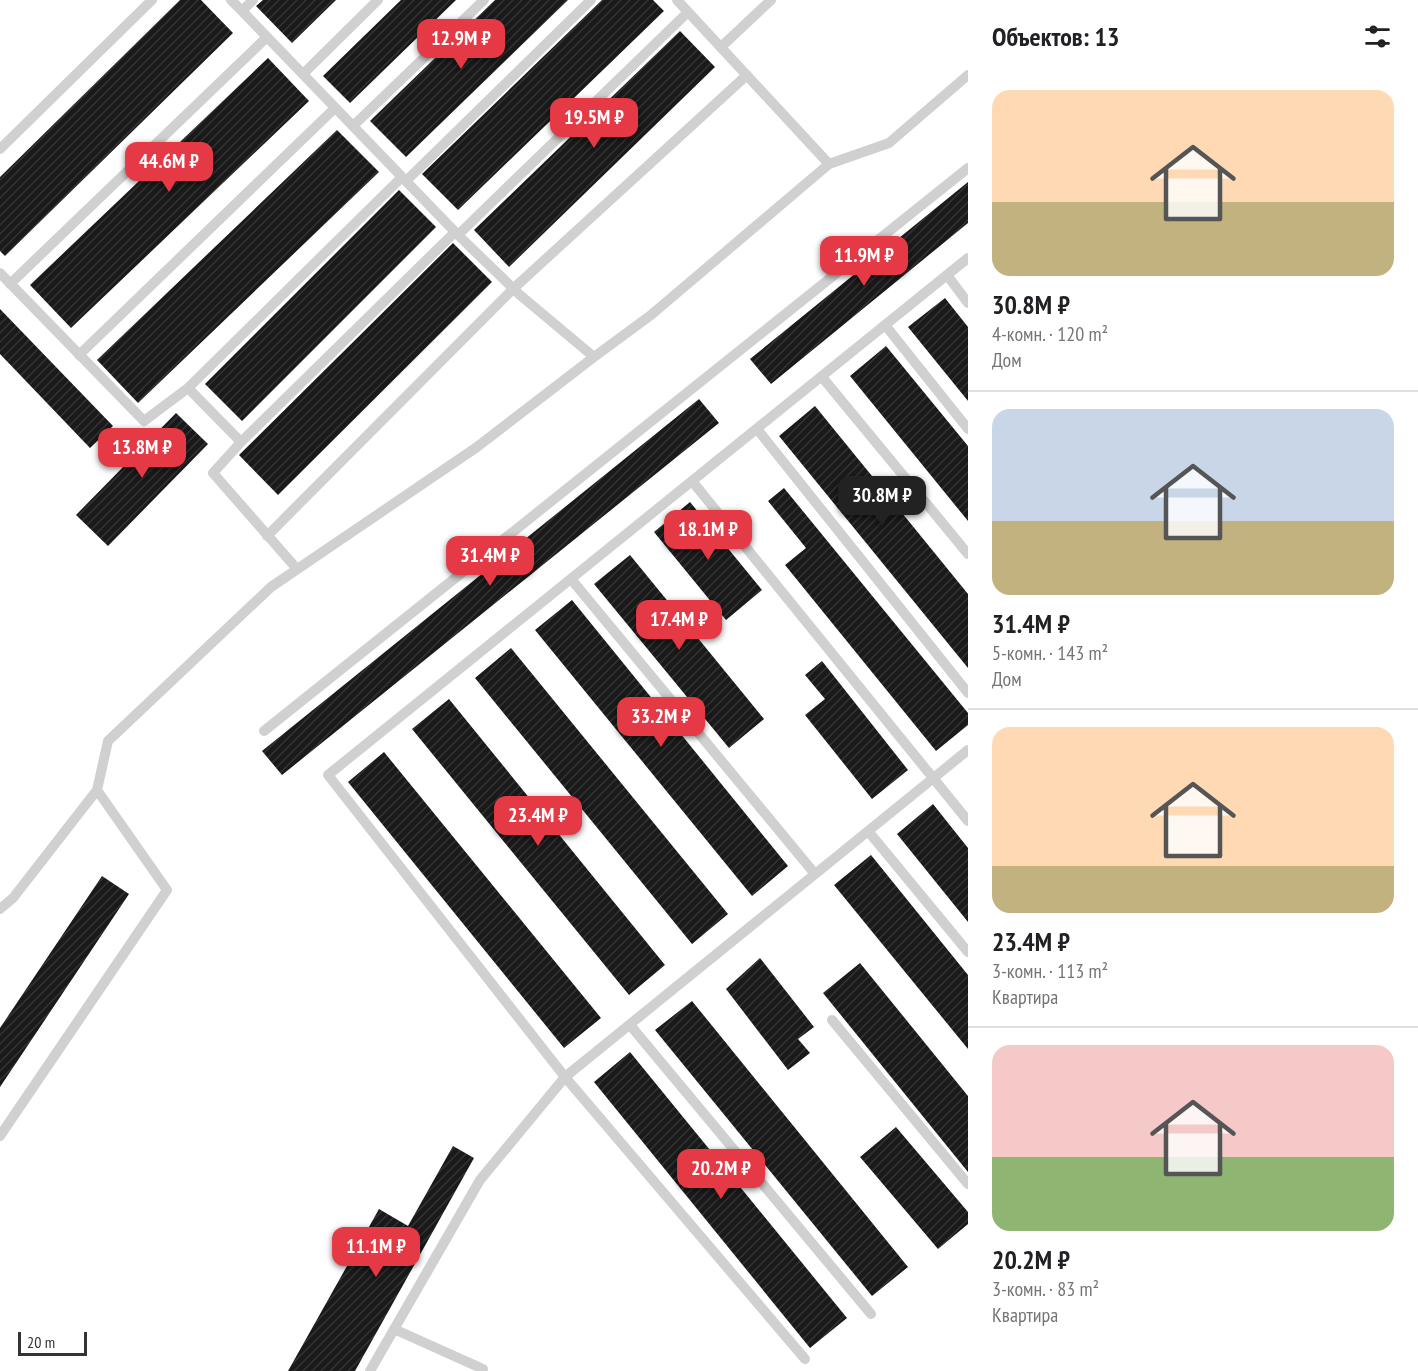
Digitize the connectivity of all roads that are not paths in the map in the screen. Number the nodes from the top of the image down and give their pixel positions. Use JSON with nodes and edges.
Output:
{"nodes":[{"id":1,"x":152,"y":0,"type":"edge"},
{"id":2,"x":231,"y":0,"type":"edge"},
{"id":3,"x":253,"y":0,"type":"edge"},
{"id":4,"x":378,"y":0,"type":"edge"},
{"id":5,"x":484,"y":0,"type":"edge"},
{"id":6,"x":591,"y":0,"type":"edge"},
{"id":7,"x":677,"y":0,"type":"edge"},
{"id":8,"x":771,"y":0,"type":"edge"},
{"id":9,"x":242,"y":11,"type":"junction"},
{"id":10,"x":688,"y":12,"type":"junction"},
{"id":11,"x":267,"y":37,"type":"junction"},
{"id":12,"x":721,"y":47,"type":"junction"},
{"id":13,"x":303,"y":74,"type":"junction"},
{"id":14,"x":747,"y":75,"type":"junction"},
{"id":15,"x":968,"y":75,"type":"edge"},
{"id":16,"x":335,"y":108,"type":"junction"},
{"id":17,"x":352,"y":126,"type":"junction"},
{"id":18,"x":0,"y":149,"type":"edge"},
{"id":19,"x":829,"y":164,"type":"junction"},
{"id":20,"x":968,"y":168,"type":"edge"},
{"id":21,"x":404,"y":179,"type":"junction"},
{"id":22,"x":457,"y":233,"type":"junction"},
{"id":23,"x":968,"y":258,"type":"edge"},
{"id":24,"x":0,"y":273,"type":"edge"},
{"id":25,"x":947,"y":275,"type":"junction"},
{"id":26,"x":10,"y":284,"type":"junction"},
{"id":27,"x":514,"y":288,"type":"junction"},
{"id":28,"x":968,"y":303,"type":"edge"},
{"id":29,"x":885,"y":325,"type":"junction"},
{"id":30,"x":80,"y":355,"type":"junction"},
{"id":31,"x":594,"y":357,"type":"junction"},
{"id":32,"x":822,"y":376,"type":"junction"},
{"id":33,"x":188,"y":388,"type":"junction"},
{"id":34,"x":757,"y":429,"type":"junction"},
{"id":35,"x":968,"y":429,"type":"edge"},
{"id":36,"x":241,"y":442,"type":"junction"},
{"id":37,"x":692,"y":482,"type":"junction"},
{"id":38,"x":267,"y":536,"type":"junction"},
{"id":39,"x":968,"y":554,"type":"edge"},
{"id":40,"x":297,"y":569,"type":"junction"},
{"id":41,"x":571,"y":579,"type":"junction"},
{"id":42,"x":968,"y":693,"type":"edge"},
{"id":43,"x":264,"y":731,"type":"dead end"},
{"id":44,"x":968,"y":750,"type":"edge"},
{"id":45,"x":933,"y":778,"type":"junction"},
{"id":46,"x":97,"y":790,"type":"junction"},
{"id":47,"x":968,"y":821,"type":"edge"},
{"id":48,"x":868,"y":831,"type":"junction"},
{"id":49,"x":815,"y":874,"type":"junction"},
{"id":50,"x":0,"y":909,"type":"edge"},
{"id":51,"x":968,"y":952,"type":"edge"},
{"id":52,"x":832,"y":1020,"type":"dead end"},
{"id":53,"x":630,"y":1024,"type":"junction"},
{"id":54,"x":566,"y":1077,"type":"junction"},
{"id":55,"x":0,"y":1136,"type":"edge"},
{"id":56,"x":968,"y":1184,"type":"edge"},
{"id":57,"x":871,"y":1314,"type":"dead end"},
{"id":58,"x":394,"y":1329,"type":"junction"},
{"id":59,"x":805,"y":1359,"type":"dead end"},
{"id":60,"x":370,"y":1371,"type":"edge"},
{"id":61,"x":482,"y":1371,"type":"edge"}],
"edges":[{"from":1,"to":18,"type":"lane"},
{"from":2,"to":9,"type":"lane"},
{"from":3,"to":9,"type":"lane"},
{"from":4,"to":13,"type":"lane"},
{"from":5,"to":17,"type":"lane"},
{"from":6,"to":21,"type":"lane"},
{"from":7,"to":10,"type":"lane"},
{"from":8,"to":12,"type":"lane"},
{"from":9,"to":11,"type":"lane"},
{"from":10,"to":12,"type":"lane"},
{"from":10,"to":22,"type":"lane"},
{"from":11,"to":13,"type":"lane"},
{"from":11,"to":26,"type":"lane"},
{"from":12,"to":14,"type":"lane"},
{"from":13,"to":16,"type":"lane"},
{"from":14,"to":19,"type":"lane"},
{"from":14,"to":27,"type":"lane"},
{"from":15,"to":19,"type":"lane"},
{"from":16,"to":17,"type":"lane"},
{"from":16,"to":30,"type":"lane"},
{"from":17,"to":21,"type":"lane"},
{"from":19,"to":31,"type":"lane"},
{"from":20,"to":43,"type":"lane"},
{"from":21,"to":22,"type":"lane"},
{"from":21,"to":33,"type":"lane"},
{"from":22,"to":27,"type":"lane"},
{"from":22,"to":36,"type":"lane"},
{"from":23,"to":25,"type":"lane"},
{"from":24,"to":26,"type":"lane"},
{"from":25,"to":28,"type":"lane"},
{"from":25,"to":29,"type":"lane"},
{"from":26,"to":30,"type":"lane"},
{"from":27,"to":31,"type":"lane"},
{"from":27,"to":38,"type":"lane"},
{"from":29,"to":32,"type":"lane"},
{"from":29,"to":35,"type":"lane"},
{"from":30,"to":33,"type":"lane"},
{"from":31,"to":40,"type":"lane"},
{"from":32,"to":34,"type":"lane"},
{"from":32,"to":39,"type":"lane"},
{"from":33,"to":36,"type":"lane"},
{"from":34,"to":37,"type":"lane"},
{"from":34,"to":42,"type":"lane"},
{"from":36,"to":38,"type":"lane"},
{"from":37,"to":41,"type":"lane"},
{"from":37,"to":45,"type":"lane"},
{"from":38,"to":40,"type":"lane"},
{"from":40,"to":46,"type":"lane"},
{"from":41,"to":49,"type":"lane"},
{"from":41,"to":54,"type":"lane"},
{"from":44,"to":45,"type":"lane"},
{"from":45,"to":47,"type":"lane"},
{"from":45,"to":48,"type":"lane"},
{"from":46,"to":50,"type":"lane"},
{"from":46,"to":55,"type":"lane"},
{"from":48,"to":49,"type":"lane"},
{"from":48,"to":51,"type":"lane"},
{"from":49,"to":53,"type":"lane"},
{"from":52,"to":56,"type":"lane"},
{"from":53,"to":54,"type":"lane"},
{"from":53,"to":57,"type":"lane"},
{"from":54,"to":58,"type":"lane"},
{"from":54,"to":59,"type":"lane"},
{"from":58,"to":60,"type":"lane"},
{"from":58,"to":61,"type":"lane"}]}
